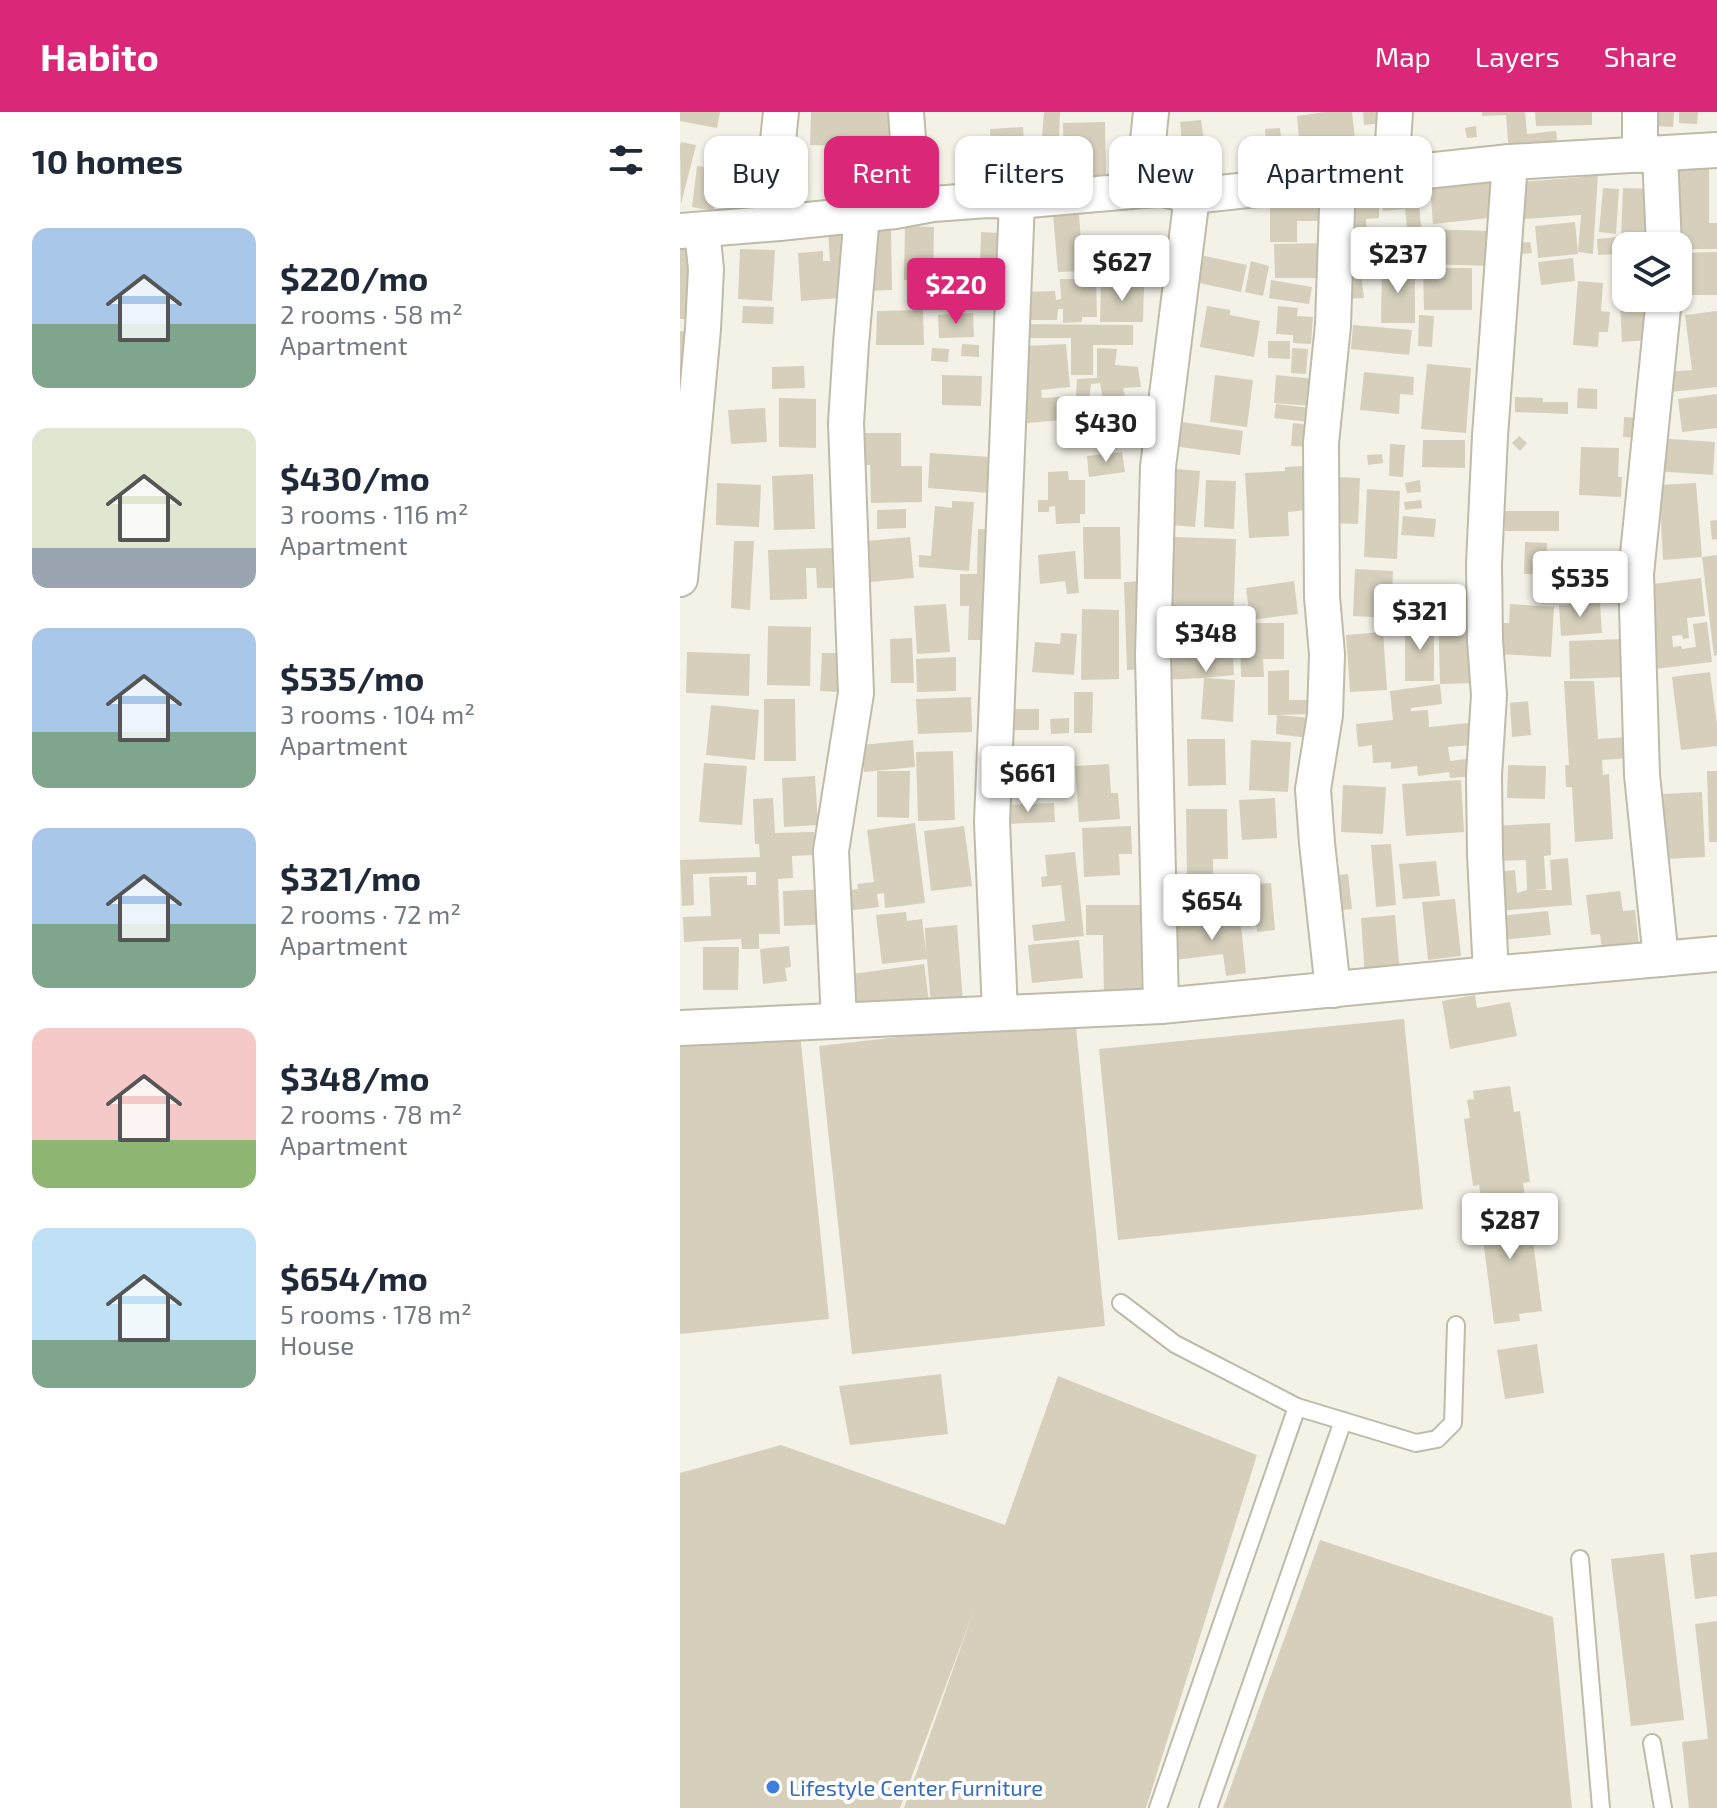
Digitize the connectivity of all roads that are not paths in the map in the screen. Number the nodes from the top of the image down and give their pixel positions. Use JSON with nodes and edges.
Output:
{"nodes":[{"id":1,"x":781,"y":112,"type":"edge"},
{"id":2,"x":906,"y":112,"type":"edge"},
{"id":3,"x":1151,"y":112,"type":"edge"},
{"id":4,"x":1395,"y":112,"type":"edge"},
{"id":5,"x":1640,"y":112,"type":"edge"},
{"id":6,"x":908,"y":136,"type":"edge"},
{"id":7,"x":1149,"y":136,"type":"edge"},
{"id":8,"x":1393,"y":136,"type":"edge"},
{"id":9,"x":1717,"y":150,"type":"edge"},
{"id":10,"x":1650,"y":154,"type":"junction"},
{"id":11,"x":1510,"y":162,"type":"junction"},
{"id":12,"x":1432,"y":170,"type":"edge"},
{"id":13,"x":906,"y":208,"type":"edge"},
{"id":14,"x":1017,"y":208,"type":"edge"},
{"id":15,"x":1190,"y":208,"type":"edge"},
{"id":16,"x":1337,"y":208,"type":"edge"},
{"id":17,"x":862,"y":214,"type":"junction"},
{"id":18,"x":779,"y":223,"type":"junction"},
{"id":19,"x":691,"y":230,"type":"edge"},
{"id":20,"x":1662,"y":232,"type":"edge"},
{"id":21,"x":1663,"y":312,"type":"edge"},
{"id":22,"x":680,"y":579,"type":"edge"},
{"id":23,"x":1717,"y":954,"type":"edge"},
{"id":24,"x":1661,"y":959,"type":"junction"},
{"id":25,"x":1491,"y":974,"type":"junction"},
{"id":26,"x":1333,"y":990,"type":"junction"},
{"id":27,"x":1161,"y":1006,"type":"junction"},
{"id":28,"x":1000,"y":1013,"type":"junction"},
{"id":29,"x":839,"y":1020,"type":"junction"},
{"id":30,"x":680,"y":1028,"type":"edge"},
{"id":31,"x":1121,"y":1303,"type":"dead end"},
{"id":32,"x":1456,"y":1325,"type":"dead end"},
{"id":33,"x":1297,"y":1407,"type":"junction"},
{"id":34,"x":1343,"y":1421,"type":"junction"},
{"id":35,"x":1580,"y":1559,"type":"dead end"},
{"id":36,"x":1652,"y":1743,"type":"dead end"},
{"id":37,"x":1158,"y":1808,"type":"edge"},
{"id":38,"x":1208,"y":1808,"type":"edge"},
{"id":39,"x":1601,"y":1808,"type":"edge"},
{"id":40,"x":1663,"y":1808,"type":"edge"}],
"edges":[{"from":1,"to":18,"type":"street"},
{"from":2,"to":6,"type":"street"},
{"from":3,"to":7,"type":"street"},
{"from":4,"to":8,"type":"street"},
{"from":5,"to":10,"type":"street"},
{"from":9,"to":10,"type":"street"},
{"from":10,"to":11,"type":"street"},
{"from":10,"to":20,"type":"street"},
{"from":11,"to":12,"type":"street"},
{"from":11,"to":25,"type":"street"},
{"from":13,"to":17,"type":"street"},
{"from":14,"to":28,"type":"street"},
{"from":15,"to":27,"type":"street"},
{"from":16,"to":26,"type":"street"},
{"from":17,"to":18,"type":"street"},
{"from":17,"to":29,"type":"street"},
{"from":18,"to":19,"type":"street"},
{"from":19,"to":22,"type":"street"},
{"from":21,"to":24,"type":"street"},
{"from":23,"to":24,"type":"street"},
{"from":24,"to":25,"type":"street"},
{"from":25,"to":26,"type":"street"},
{"from":26,"to":27,"type":"street"},
{"from":27,"to":28,"type":"street"},
{"from":28,"to":29,"type":"street"},
{"from":29,"to":30,"type":"street"},
{"from":31,"to":33,"type":"lane"},
{"from":32,"to":34,"type":"lane"},
{"from":33,"to":34,"type":"lane"},
{"from":33,"to":37,"type":"lane"},
{"from":34,"to":38,"type":"lane"},
{"from":35,"to":39,"type":"lane"},
{"from":36,"to":40,"type":"lane"}]}
